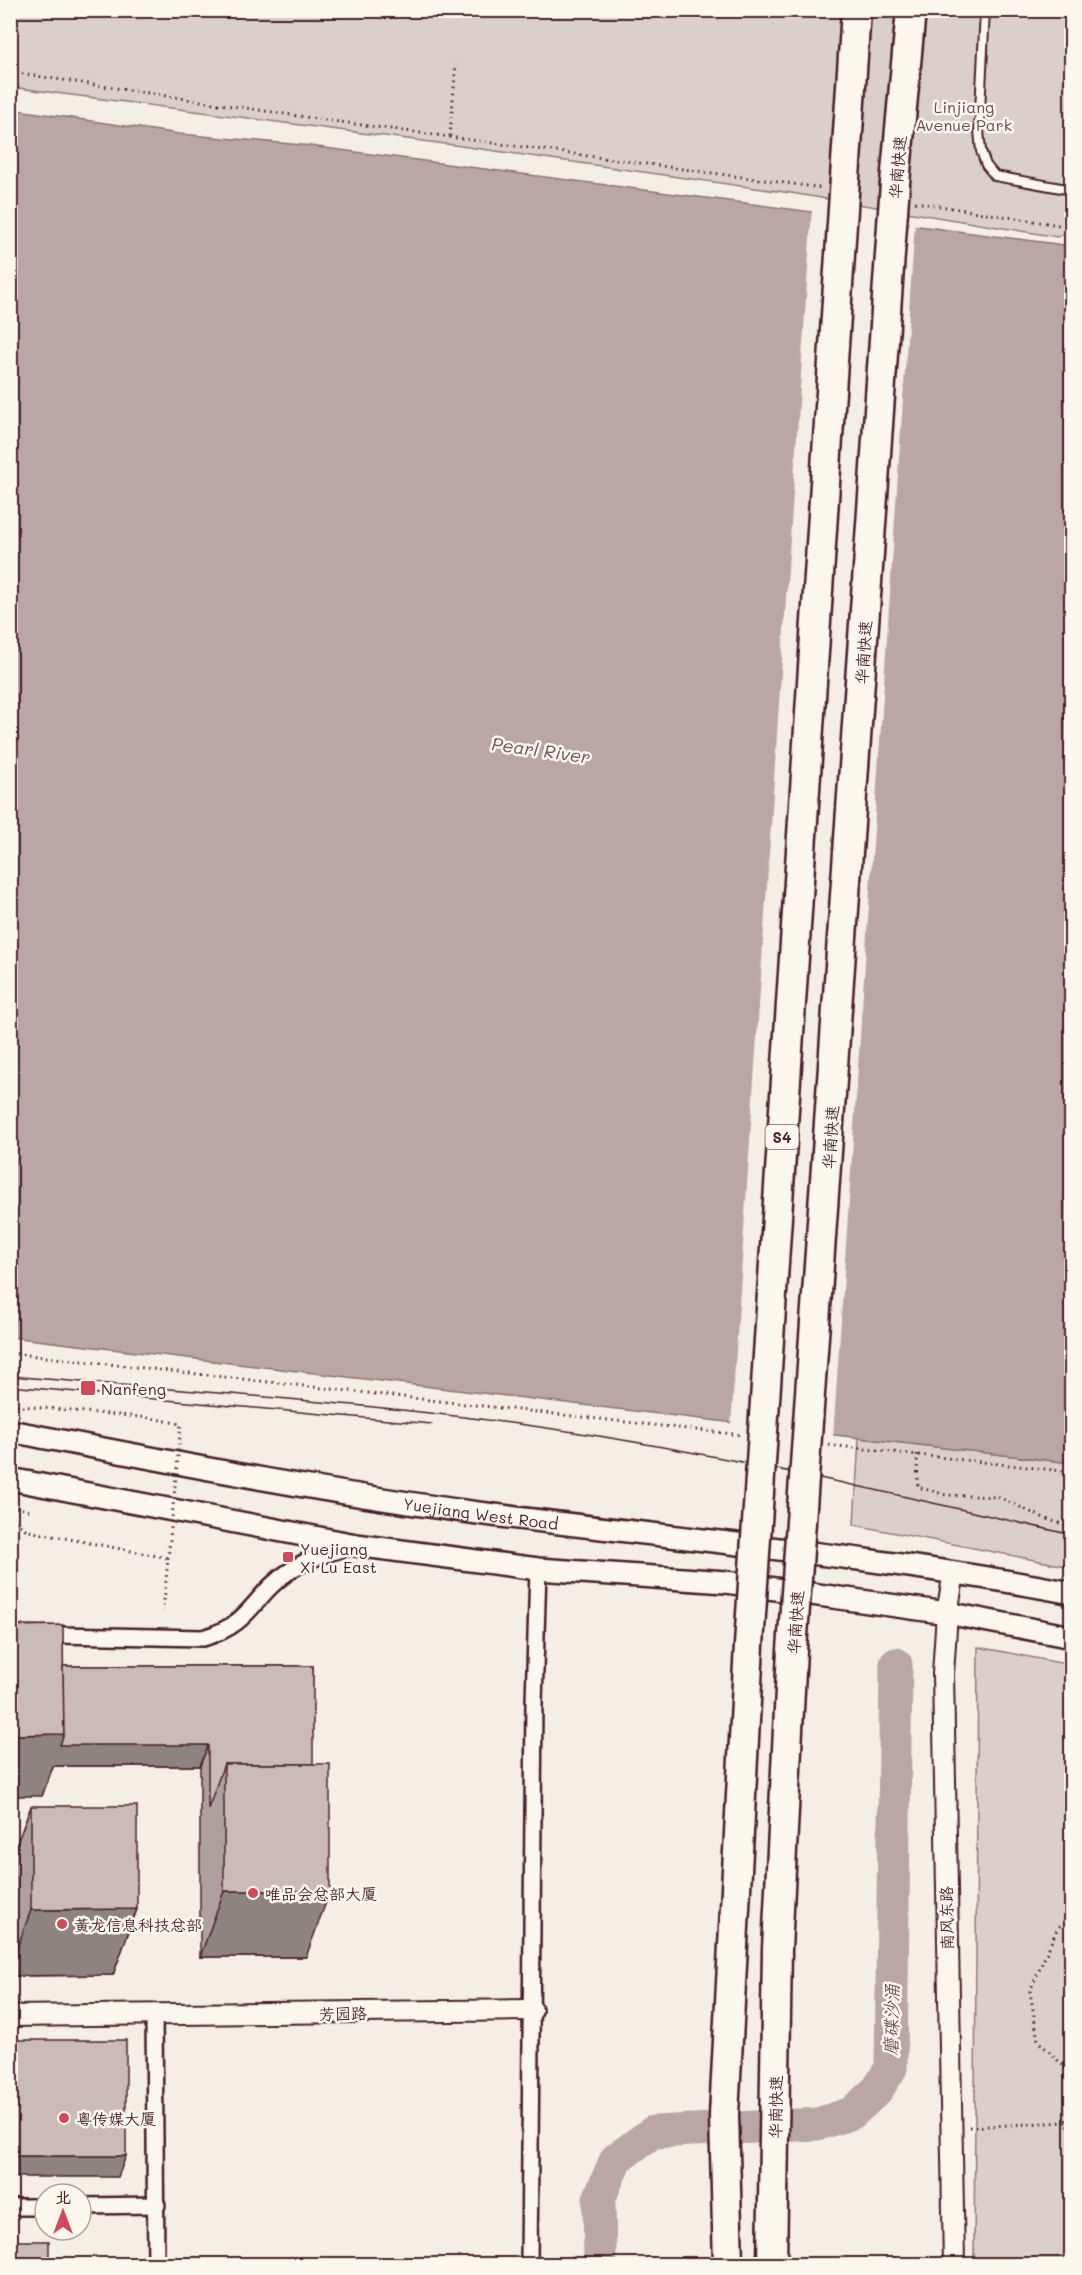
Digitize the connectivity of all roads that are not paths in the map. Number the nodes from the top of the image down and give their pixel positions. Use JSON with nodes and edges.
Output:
{"nodes":[{"id":1,"x":856,"y":10,"type":"edge"},
{"id":2,"x":911,"y":10,"type":"edge"},
{"id":3,"x":984,"y":10,"type":"edge"},
{"id":4,"x":1071,"y":190,"type":"edge"},
{"id":5,"x":10,"y":1431,"type":"edge"},
{"id":6,"x":10,"y":1479,"type":"edge"},
{"id":7,"x":356,"y":1545,"type":"junction"},
{"id":8,"x":538,"y":1569,"type":"junction"},
{"id":9,"x":954,"y":1573,"type":"junction"},
{"id":10,"x":1071,"y":1593,"type":"edge"},
{"id":11,"x":947,"y":1612,"type":"junction"},
{"id":12,"x":10,"y":1634,"type":"edge"},
{"id":13,"x":1071,"y":1637,"type":"edge"},
{"id":14,"x":532,"y":2010,"type":"junction"},
{"id":15,"x":154,"y":2015,"type":"junction"},
{"id":16,"x":10,"y":2016,"type":"edge"},
{"id":17,"x":157,"y":2205,"type":"junction"},
{"id":18,"x":33,"y":2206,"type":"edge"},
{"id":19,"x":93,"y":2206,"type":"edge"},
{"id":20,"x":10,"y":2207,"type":"edge"},
{"id":21,"x":156,"y":2265,"type":"edge"},
{"id":22,"x":529,"y":2265,"type":"edge"},
{"id":23,"x":728,"y":2265,"type":"edge"},
{"id":24,"x":772,"y":2265,"type":"edge"},
{"id":25,"x":954,"y":2265,"type":"edge"}],
"edges":[{"from":1,"to":23,"type":"highway","number":"S4","bridge":true},
{"from":2,"to":24,"type":"highway","name":"华南快速","bridge":true},
{"from":3,"to":4,"type":"lane"},
{"from":5,"to":9,"type":"main road","name":"Yuejiang West Road"},
{"from":6,"to":7,"type":"main road"},
{"from":7,"to":8,"type":"main road"},
{"from":7,"to":12,"type":"street"},
{"from":8,"to":11,"type":"main road"},
{"from":8,"to":14,"type":"street"},
{"from":9,"to":10,"type":"main road","name":"Yuejiang West Road"},
{"from":9,"to":11,"type":"street","name":"南风东路"},
{"from":11,"to":13,"type":"main road"},
{"from":11,"to":25,"type":"street","name":"南风东路"},
{"from":14,"to":15,"type":"street","name":"芳园路"},
{"from":14,"to":22,"type":"street"},
{"from":15,"to":16,"type":"street","name":"芳园路"},
{"from":15,"to":17,"type":"street"},
{"from":17,"to":19,"type":"street"},
{"from":17,"to":21,"type":"street"},
{"from":18,"to":20,"type":"street"}]}
